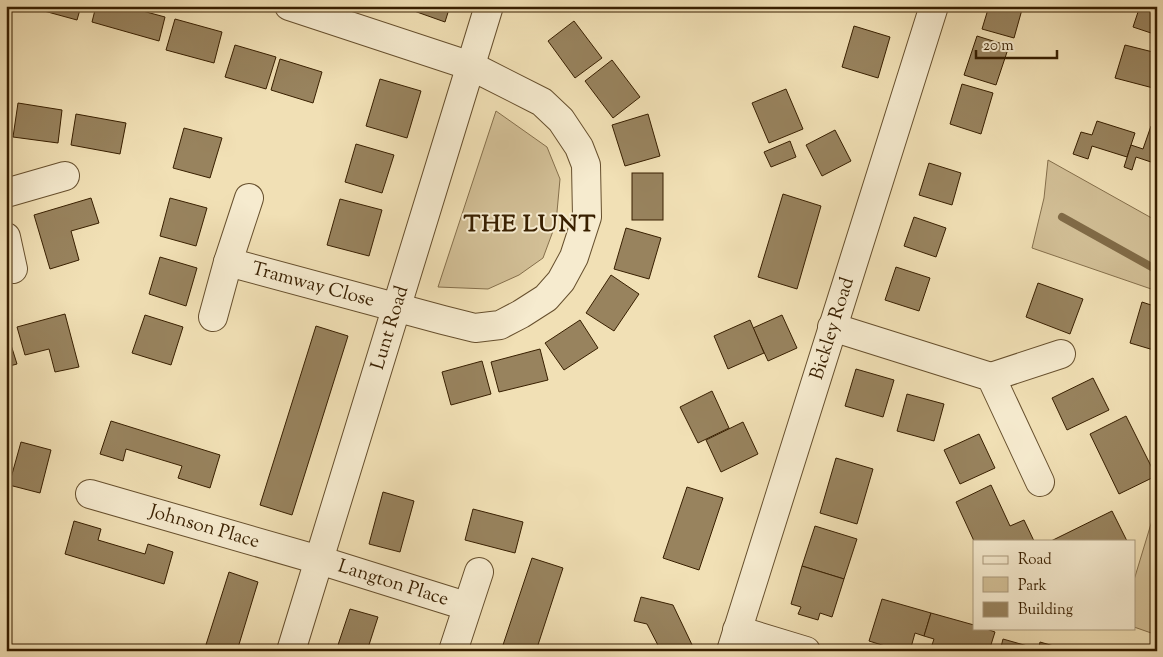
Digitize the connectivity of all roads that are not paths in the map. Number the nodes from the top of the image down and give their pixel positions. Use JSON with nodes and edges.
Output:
{"nodes":[{"id":1,"x":290,"y":6,"type":"edge"},
{"id":2,"x":489,"y":6,"type":"edge"},
{"id":3,"x":934,"y":6,"type":"edge"},
{"id":4,"x":471,"y":66,"type":"junction"},
{"id":5,"x":65,"y":176,"type":"dead end"},
{"id":6,"x":6,"y":193,"type":"edge"},
{"id":7,"x":249,"y":198,"type":"dead end"},
{"id":8,"x":6,"y":236,"type":"edge"},
{"id":9,"x":228,"y":262,"type":"junction"},
{"id":10,"x":13,"y":269,"type":"dead end"},
{"id":11,"x":396,"y":307,"type":"junction"},
{"id":12,"x":212,"y":317,"type":"dead end"},
{"id":13,"x":832,"y":327,"type":"junction"},
{"id":14,"x":1061,"y":354,"type":"dead end"},
{"id":15,"x":991,"y":377,"type":"junction"},
{"id":16,"x":1040,"y":482,"type":"dead end"},
{"id":17,"x":90,"y":494,"type":"dead end"},
{"id":18,"x":319,"y":560,"type":"junction"},
{"id":19,"x":479,"y":572,"type":"dead end"},
{"id":20,"x":466,"y":606,"type":"junction"},
{"id":21,"x":734,"y":640,"type":"edge"},
{"id":22,"x":291,"y":651,"type":"edge"},
{"id":23,"x":452,"y":651,"type":"edge"},
{"id":24,"x":806,"y":651,"type":"edge"}],
"edges":[{"from":1,"to":4,"type":"street","name":"Tramway Close"},
{"from":2,"to":4,"type":"street","name":"Lunt Road"},
{"from":3,"to":13,"type":"street","name":"Bickley Road"},
{"from":4,"to":11,"type":"street","name":"Lunt Road"},
{"from":4,"to":11,"type":"street","name":"Tramway Close"},
{"from":5,"to":6,"type":"street"},
{"from":7,"to":9,"type":"street","name":"Tramway Close"},
{"from":8,"to":10,"type":"street"},
{"from":9,"to":11,"type":"street","name":"Tramway Close"},
{"from":9,"to":12,"type":"street","name":"Tramway Close"},
{"from":11,"to":18,"type":"street","name":"Lunt Road"},
{"from":13,"to":15,"type":"street"},
{"from":13,"to":21,"type":"street","name":"Bickley Road"},
{"from":14,"to":15,"type":"street"},
{"from":15,"to":16,"type":"street"},
{"from":17,"to":18,"type":"street","name":"Johnson Place"},
{"from":18,"to":20,"type":"street","name":"Langton Place"},
{"from":18,"to":22,"type":"street","name":"Lunt Road"},
{"from":19,"to":20,"type":"street","name":"Langton Place"},
{"from":20,"to":23,"type":"street","name":"Langton Place"},
{"from":21,"to":24,"type":"street"}]}
